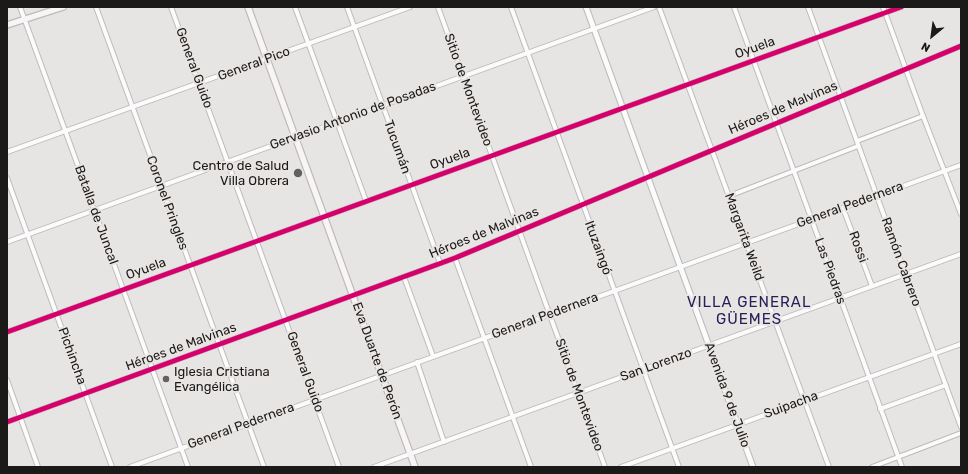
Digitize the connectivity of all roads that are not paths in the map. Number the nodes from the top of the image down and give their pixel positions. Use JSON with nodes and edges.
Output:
{"nodes":[{"id":1,"x":20,"y":7,"type":"edge"},
{"id":2,"x":63,"y":7,"type":"edge"},
{"id":3,"x":96,"y":7,"type":"edge"},
{"id":4,"x":171,"y":7,"type":"edge"},
{"id":5,"x":248,"y":7,"type":"edge"},
{"id":6,"x":295,"y":7,"type":"edge"},
{"id":7,"x":348,"y":7,"type":"edge"},
{"id":8,"x":410,"y":7,"type":"edge"},
{"id":9,"x":438,"y":7,"type":"edge"},
{"id":10,"x":511,"y":7,"type":"edge"},
{"id":11,"x":586,"y":7,"type":"edge"},
{"id":12,"x":654,"y":7,"type":"edge"},
{"id":13,"x":660,"y":7,"type":"edge"},
{"id":14,"x":734,"y":7,"type":"edge"},
{"id":15,"x":808,"y":7,"type":"edge"},
{"id":16,"x":883,"y":7,"type":"edge"},
{"id":17,"x":901,"y":7,"type":"edge"},
{"id":18,"x":885,"y":13,"type":"junction"},
{"id":19,"x":24,"y":20,"type":"junction"},
{"id":20,"x":7,"y":25,"type":"edge"},
{"id":21,"x":355,"y":27,"type":"junction"},
{"id":22,"x":594,"y":28,"type":"junction"},
{"id":23,"x":819,"y":37,"type":"junction"},
{"id":24,"x":308,"y":44,"type":"junction"},
{"id":25,"x":961,"y":46,"type":"edge"},
{"id":26,"x":527,"y":53,"type":"junction"},
{"id":27,"x":266,"y":59,"type":"junction"},
{"id":28,"x":754,"y":60,"type":"junction"},
{"id":29,"x":905,"y":69,"type":"junction"},
{"id":30,"x":463,"y":77,"type":"junction"},
{"id":31,"x":199,"y":84,"type":"junction"},
{"id":32,"x":688,"y":84,"type":"junction"},
{"id":33,"x":840,"y":96,"type":"junction"},
{"id":34,"x":382,"y":106,"type":"junction"},
{"id":35,"x":132,"y":107,"type":"junction"},
{"id":36,"x":623,"y":108,"type":"junction"},
{"id":37,"x":923,"y":116,"type":"junction"},
{"id":38,"x":338,"y":122,"type":"junction"},
{"id":39,"x":777,"y":122,"type":"junction"},
{"id":40,"x":65,"y":131,"type":"junction"},
{"id":41,"x":557,"y":132,"type":"junction"},
{"id":42,"x":296,"y":137,"type":"junction"},
{"id":43,"x":857,"y":141,"type":"junction"},
{"id":44,"x":858,"y":146,"type":"junction"},
{"id":45,"x":712,"y":150,"type":"junction"},
{"id":46,"x":7,"y":152,"type":"edge"},
{"id":47,"x":493,"y":156,"type":"junction"},
{"id":48,"x":228,"y":163,"type":"junction"},
{"id":49,"x":961,"y":165,"type":"edge"},
{"id":50,"x":794,"y":171,"type":"junction"},
{"id":51,"x":944,"y":171,"type":"junction"},
{"id":52,"x":648,"y":177,"type":"junction"},
{"id":53,"x":7,"y":178,"type":"edge"},
{"id":54,"x":412,"y":185,"type":"junction"},
{"id":55,"x":161,"y":187,"type":"junction"},
{"id":56,"x":729,"y":196,"type":"junction"},
{"id":57,"x":876,"y":196,"type":"junction"},
{"id":58,"x":366,"y":201,"type":"junction"},
{"id":59,"x":582,"y":204,"type":"junction"},
{"id":60,"x":843,"y":208,"type":"junction"},
{"id":61,"x":94,"y":210,"type":"junction"},
{"id":62,"x":961,"y":214,"type":"edge"},
{"id":63,"x":324,"y":216,"type":"junction"},
{"id":64,"x":811,"y":219,"type":"junction"},
{"id":65,"x":519,"y":231,"type":"junction"},
{"id":66,"x":27,"y":235,"type":"junction"},
{"id":67,"x":257,"y":241,"type":"junction"},
{"id":68,"x":7,"y":242,"type":"edge"},
{"id":69,"x":747,"y":243,"type":"junction"},
{"id":70,"x":961,"y":254,"type":"edge"},
{"id":71,"x":455,"y":258,"type":"junction"},
{"id":72,"x":440,"y":263,"type":"junction"},
{"id":73,"x":190,"y":265,"type":"junction"},
{"id":74,"x":680,"y":266,"type":"junction"},
{"id":75,"x":905,"y":275,"type":"junction"},
{"id":76,"x":404,"y":277,"type":"junction"},
{"id":77,"x":872,"y":286,"type":"junction"},
{"id":78,"x":123,"y":289,"type":"junction"},
{"id":79,"x":614,"y":291,"type":"junction"},
{"id":80,"x":353,"y":296,"type":"junction"},
{"id":81,"x":840,"y":297,"type":"junction"},
{"id":82,"x":56,"y":314,"type":"junction"},
{"id":83,"x":550,"y":314,"type":"junction"},
{"id":84,"x":285,"y":320,"type":"junction"},
{"id":85,"x":774,"y":321,"type":"junction"},
{"id":86,"x":7,"y":332,"type":"edge"},
{"id":87,"x":484,"y":337,"type":"junction"},
{"id":88,"x":219,"y":344,"type":"junction"},
{"id":89,"x":961,"y":344,"type":"edge"},
{"id":90,"x":708,"y":346,"type":"junction"},
{"id":91,"x":934,"y":354,"type":"junction"},
{"id":92,"x":433,"y":356,"type":"junction"},
{"id":93,"x":417,"y":362,"type":"junction"},
{"id":94,"x":152,"y":369,"type":"junction"},
{"id":95,"x":643,"y":370,"type":"junction"},
{"id":96,"x":382,"y":375,"type":"junction"},
{"id":97,"x":868,"y":376,"type":"junction"},
{"id":98,"x":7,"y":380,"type":"edge"},
{"id":99,"x":946,"y":385,"type":"junction"},
{"id":100,"x":85,"y":393,"type":"junction"},
{"id":101,"x":578,"y":393,"type":"junction"},
{"id":102,"x":314,"y":399,"type":"junction"},
{"id":103,"x":803,"y":401,"type":"junction"},
{"id":104,"x":880,"y":409,"type":"junction"},
{"id":105,"x":20,"y":417,"type":"junction"},
{"id":106,"x":513,"y":417,"type":"junction"},
{"id":107,"x":7,"y":422,"type":"edge"},
{"id":108,"x":248,"y":424,"type":"junction"},
{"id":109,"x":738,"y":425,"type":"junction"},
{"id":110,"x":961,"y":427,"type":"edge"},
{"id":111,"x":961,"y":434,"type":"edge"},
{"id":112,"x":444,"y":442,"type":"junction"},
{"id":113,"x":181,"y":448,"type":"junction"},
{"id":114,"x":672,"y":448,"type":"junction"},
{"id":115,"x":411,"y":454,"type":"junction"},
{"id":116,"x":899,"y":457,"type":"junction"},
{"id":117,"x":38,"y":467,"type":"edge"},
{"id":118,"x":112,"y":467,"type":"edge"},
{"id":119,"x":130,"y":467,"type":"edge"},
{"id":120,"x":188,"y":467,"type":"edge"},
{"id":121,"x":264,"y":467,"type":"edge"},
{"id":122,"x":339,"y":467,"type":"edge"},
{"id":123,"x":374,"y":467,"type":"edge"},
{"id":124,"x":416,"y":467,"type":"edge"},
{"id":125,"x":531,"y":467,"type":"edge"},
{"id":126,"x":605,"y":467,"type":"edge"},
{"id":127,"x":621,"y":467,"type":"edge"},
{"id":128,"x":679,"y":467,"type":"edge"},
{"id":129,"x":753,"y":467,"type":"edge"},
{"id":130,"x":829,"y":467,"type":"edge"},
{"id":131,"x":872,"y":467,"type":"edge"},
{"id":132,"x":902,"y":467,"type":"edge"}],
"edges":[{"from":1,"to":19,"type":"street","name":"Batalla de Juncal"},
{"from":2,"to":19,"type":"main road"},
{"from":3,"to":35,"type":"street","name":"Coronel Pringles"},
{"from":4,"to":31,"type":"street","name":"General Guido"},
{"from":5,"to":27,"type":"main road","name":"Eva Duarte de Perón"},
{"from":6,"to":24,"type":"street"},
{"from":7,"to":21,"type":"street","name":"Tucumán"},
{"from":8,"to":21,"type":"street","name":"General Pico"},
{"from":9,"to":30,"type":"street","name":"Sitio de Montevideo"},
{"from":10,"to":26,"type":"street","name":"Ituzaingó"},
{"from":11,"to":22,"type":"street","name":"Avenida 9 de Julio"},
{"from":12,"to":22,"type":"street","name":"Gervasio Antonio de Posadas"},
{"from":13,"to":32,"type":"street","name":"Margarita Weild"},
{"from":14,"to":28,"type":"street","name":"Las Piedras"},
{"from":15,"to":23,"type":"street","name":"Ramón Cabrero"},
{"from":16,"to":18,"type":"street"},
{"from":17,"to":18,"type":"street","name":"Oyuela"},
{"from":18,"to":23,"type":"street","name":"Oyuela"},
{"from":18,"to":29,"type":"street"},
{"from":19,"to":20,"type":"main road"},
{"from":19,"to":40,"type":"street","name":"Batalla de Juncal"},
{"from":21,"to":24,"type":"street","name":"General Pico"},
{"from":21,"to":34,"type":"street","name":"Tucumán"},
{"from":22,"to":26,"type":"street","name":"Gervasio Antonio de Posadas"},
{"from":22,"to":36,"type":"street","name":"Avenida 9 de Julio"},
{"from":23,"to":28,"type":"street","name":"Oyuela"},
{"from":23,"to":33,"type":"street","name":"Ramón Cabrero"},
{"from":24,"to":27,"type":"street","name":"General Pico"},
{"from":24,"to":38,"type":"street"},
{"from":25,"to":29,"type":"street","name":"Héroes de Malvinas"},
{"from":26,"to":30,"type":"street","name":"Gervasio Antonio de Posadas"},
{"from":26,"to":41,"type":"street","name":"Ituzaingó"},
{"from":27,"to":31,"type":"street","name":"General Pico"},
{"from":27,"to":42,"type":"main road","name":"Eva Duarte de Perón"},
{"from":28,"to":32,"type":"street","name":"Oyuela"},
{"from":28,"to":39,"type":"street","name":"Las Piedras"},
{"from":29,"to":33,"type":"street","name":"Héroes de Malvinas"},
{"from":29,"to":37,"type":"street"},
{"from":30,"to":34,"type":"street","name":"Gervasio Antonio de Posadas"},
{"from":30,"to":47,"type":"street","name":"Sitio de Montevideo"},
{"from":31,"to":35,"type":"street","name":"General Pico"},
{"from":31,"to":48,"type":"street","name":"General Guido"},
{"from":32,"to":36,"type":"street","name":"Oyuela"},
{"from":32,"to":45,"type":"street","name":"Margarita Weild"},
{"from":33,"to":39,"type":"street","name":"Héroes de Malvinas"},
{"from":33,"to":43,"type":"street","name":"Ramón Cabrero"},
{"from":34,"to":38,"type":"street","name":"Gervasio Antonio de Posadas"},
{"from":34,"to":54,"type":"street","name":"Tucumán"},
{"from":35,"to":40,"type":"street","name":"General Pico"},
{"from":35,"to":55,"type":"street","name":"Coronel Pringles"},
{"from":36,"to":41,"type":"street","name":"Oyuela"},
{"from":36,"to":52,"type":"street","name":"Avenida 9 de Julio"},
{"from":37,"to":43,"type":"street"},
{"from":37,"to":51,"type":"street"},
{"from":38,"to":42,"type":"street","name":"Gervasio Antonio de Posadas"},
{"from":38,"to":58,"type":"street"},
{"from":39,"to":45,"type":"street","name":"Héroes de Malvinas"},
{"from":39,"to":50,"type":"street","name":"Las Piedras"},
{"from":40,"to":46,"type":"street","name":"General Pico"},
{"from":40,"to":61,"type":"street","name":"Batalla de Juncal"},
{"from":41,"to":47,"type":"street","name":"Oyuela"},
{"from":41,"to":59,"type":"street","name":"Ituzaingó"},
{"from":42,"to":48,"type":"street","name":"Gervasio Antonio de Posadas"},
{"from":42,"to":63,"type":"main road","name":"Eva Duarte de Perón"},
{"from":43,"to":44,"type":"street","name":"Ramón Cabrero"},
{"from":44,"to":50,"type":"street"},
{"from":44,"to":57,"type":"street","name":"Ramón Cabrero"},
{"from":45,"to":52,"type":"street","name":"Héroes de Malvinas"},
{"from":45,"to":56,"type":"street","name":"Margarita Weild"},
{"from":47,"to":54,"type":"street","name":"Oyuela"},
{"from":47,"to":65,"type":"street","name":"Sitio de Montevideo"},
{"from":48,"to":55,"type":"street","name":"Gervasio Antonio de Posadas"},
{"from":48,"to":67,"type":"street","name":"General Guido"},
{"from":49,"to":51,"type":"street","name":"General Pedernera"},
{"from":50,"to":56,"type":"street"},
{"from":50,"to":64,"type":"street","name":"Las Piedras"},
{"from":51,"to":57,"type":"street","name":"General Pedernera"},
{"from":51,"to":62,"type":"street"},
{"from":52,"to":59,"type":"street","name":"Héroes de Malvinas"},
{"from":52,"to":74,"type":"street","name":"Avenida 9 de Julio"},
{"from":53,"to":66,"type":"street","name":"Pichincha"},
{"from":54,"to":58,"type":"street","name":"Oyuela"},
{"from":54,"to":72,"type":"street","name":"Tucumán"},
{"from":55,"to":61,"type":"street","name":"Gervasio Antonio de Posadas"},
{"from":55,"to":73,"type":"street","name":"Coronel Pringles"},
{"from":56,"to":69,"type":"street","name":"Margarita Weild"},
{"from":57,"to":60,"type":"street","name":"General Pedernera"},
{"from":57,"to":75,"type":"street","name":"Ramón Cabrero"},
{"from":58,"to":63,"type":"street","name":"Oyuela"},
{"from":59,"to":65,"type":"street","name":"Héroes de Malvinas"},
{"from":59,"to":79,"type":"street","name":"Ituzaingó"},
{"from":60,"to":64,"type":"street","name":"General Pedernera"},
{"from":60,"to":77,"type":"street","name":"Rossi"},
{"from":61,"to":66,"type":"street","name":"Gervasio Antonio de Posadas"},
{"from":61,"to":78,"type":"street","name":"Batalla de Juncal"},
{"from":63,"to":67,"type":"street","name":"Oyuela"},
{"from":63,"to":80,"type":"main road","name":"Eva Duarte de Perón"},
{"from":64,"to":69,"type":"street","name":"General Pedernera"},
{"from":64,"to":81,"type":"street","name":"Las Piedras"},
{"from":65,"to":71,"type":"street","name":"Héroes de Malvinas"},
{"from":65,"to":83,"type":"street","name":"Sitio de Montevideo"},
{"from":66,"to":68,"type":"street","name":"Gervasio Antonio de Posadas"},
{"from":66,"to":82,"type":"street","name":"Pichincha"},
{"from":67,"to":73,"type":"street","name":"Oyuela"},
{"from":67,"to":84,"type":"street","name":"General Guido"},
{"from":69,"to":74,"type":"street","name":"General Pedernera"},
{"from":69,"to":85,"type":"street","name":"Margarita Weild"},
{"from":70,"to":75,"type":"street","name":"San Lorenzo"},
{"from":71,"to":72,"type":"street","name":"Héroes de Malvinas"},
{"from":71,"to":87,"type":"street"},
{"from":72,"to":76,"type":"street","name":"Héroes de Malvinas"},
{"from":73,"to":78,"type":"street","name":"Oyuela"},
{"from":73,"to":88,"type":"street","name":"Coronel Pringles"},
{"from":74,"to":79,"type":"street","name":"General Pedernera"},
{"from":74,"to":90,"type":"street","name":"Avenida 9 de Julio"},
{"from":75,"to":77,"type":"street","name":"San Lorenzo"},
{"from":75,"to":91,"type":"street","name":"Ramón Cabrero"},
{"from":76,"to":80,"type":"street","name":"Héroes de Malvinas"},
{"from":76,"to":92,"type":"street"},
{"from":77,"to":81,"type":"street","name":"San Lorenzo"},
{"from":78,"to":82,"type":"street","name":"Oyuela"},
{"from":78,"to":94,"type":"street","name":"Batalla de Juncal"},
{"from":79,"to":83,"type":"street","name":"General Pedernera"},
{"from":79,"to":95,"type":"street","name":"Ituzaingó"},
{"from":80,"to":84,"type":"street","name":"Héroes de Malvinas"},
{"from":80,"to":96,"type":"main road","name":"Eva Duarte de Perón"},
{"from":81,"to":85,"type":"street","name":"San Lorenzo"},
{"from":81,"to":97,"type":"street","name":"Las Piedras"},
{"from":82,"to":86,"type":"street","name":"Oyuela"},
{"from":82,"to":100,"type":"street","name":"Pichincha"},
{"from":83,"to":87,"type":"street","name":"General Pedernera"},
{"from":83,"to":101,"type":"street","name":"Sitio de Montevideo"},
{"from":84,"to":88,"type":"street","name":"Héroes de Malvinas"},
{"from":84,"to":102,"type":"street","name":"General Guido"},
{"from":85,"to":90,"type":"street","name":"San Lorenzo"},
{"from":85,"to":103,"type":"street","name":"Margarita Weild"},
{"from":87,"to":92,"type":"street","name":"General Pedernera"},
{"from":87,"to":106,"type":"street"},
{"from":88,"to":94,"type":"street","name":"Héroes de Malvinas"},
{"from":88,"to":108,"type":"street","name":"Coronel Pringles"},
{"from":89,"to":91,"type":"street","name":"Suipacha"},
{"from":90,"to":95,"type":"street","name":"San Lorenzo"},
{"from":90,"to":109,"type":"street","name":"Avenida 9 de Julio"},
{"from":91,"to":97,"type":"street","name":"Suipacha"},
{"from":91,"to":99,"type":"street","name":"Ramón Cabrero"},
{"from":92,"to":93,"type":"street","name":"General Pedernera"},
{"from":93,"to":96,"type":"street","name":"General Pedernera"},
{"from":93,"to":112,"type":"street"},
{"from":94,"to":100,"type":"street","name":"Héroes de Malvinas"},
{"from":94,"to":113,"type":"street","name":"Batalla de Juncal"},
{"from":95,"to":101,"type":"street","name":"San Lorenzo"},
{"from":95,"to":114,"type":"street","name":"Ituzaingó"},
{"from":96,"to":102,"type":"street","name":"General Pedernera"},
{"from":96,"to":115,"type":"main road","name":"Eva Duarte de Perón"},
{"from":97,"to":103,"type":"street","name":"Suipacha"},
{"from":97,"to":104,"type":"street","name":"Las Piedras"},
{"from":98,"to":105,"type":"street"},
{"from":99,"to":104,"type":"street"},
{"from":99,"to":110,"type":"street","name":"Ramón Cabrero"},
{"from":100,"to":105,"type":"street","name":"Héroes de Malvinas"},
{"from":100,"to":118,"type":"street","name":"Pichincha"},
{"from":101,"to":106,"type":"street","name":"San Lorenzo"},
{"from":101,"to":126,"type":"street","name":"Sitio de Montevideo"},
{"from":102,"to":108,"type":"street","name":"General Pedernera"},
{"from":102,"to":122,"type":"street","name":"General Guido"},
{"from":103,"to":109,"type":"street","name":"Suipacha"},
{"from":103,"to":130,"type":"street","name":"Margarita Weild"},
{"from":104,"to":116,"type":"street","name":"Las Piedras"},
{"from":105,"to":107,"type":"street","name":"Héroes de Malvinas"},
{"from":105,"to":117,"type":"street"},
{"from":106,"to":112,"type":"street","name":"San Lorenzo"},
{"from":106,"to":125,"type":"street"},
{"from":108,"to":113,"type":"street","name":"General Pedernera"},
{"from":108,"to":121,"type":"street","name":"Coronel Pringles"},
{"from":109,"to":114,"type":"street","name":"Suipacha"},
{"from":109,"to":129,"type":"street","name":"Avenida 9 de Julio"},
{"from":111,"to":116,"type":"street"},
{"from":112,"to":115,"type":"street","name":"San Lorenzo"},
{"from":113,"to":119,"type":"street","name":"General Pedernera"},
{"from":113,"to":120,"type":"street","name":"Batalla de Juncal"},
{"from":114,"to":127,"type":"street","name":"Suipacha"},
{"from":114,"to":128,"type":"street","name":"Ituzaingó"},
{"from":115,"to":123,"type":"street","name":"San Lorenzo"},
{"from":115,"to":124,"type":"main road","name":"Eva Duarte de Perón"},
{"from":116,"to":131,"type":"street"},
{"from":116,"to":132,"type":"street","name":"Las Piedras"}]}
